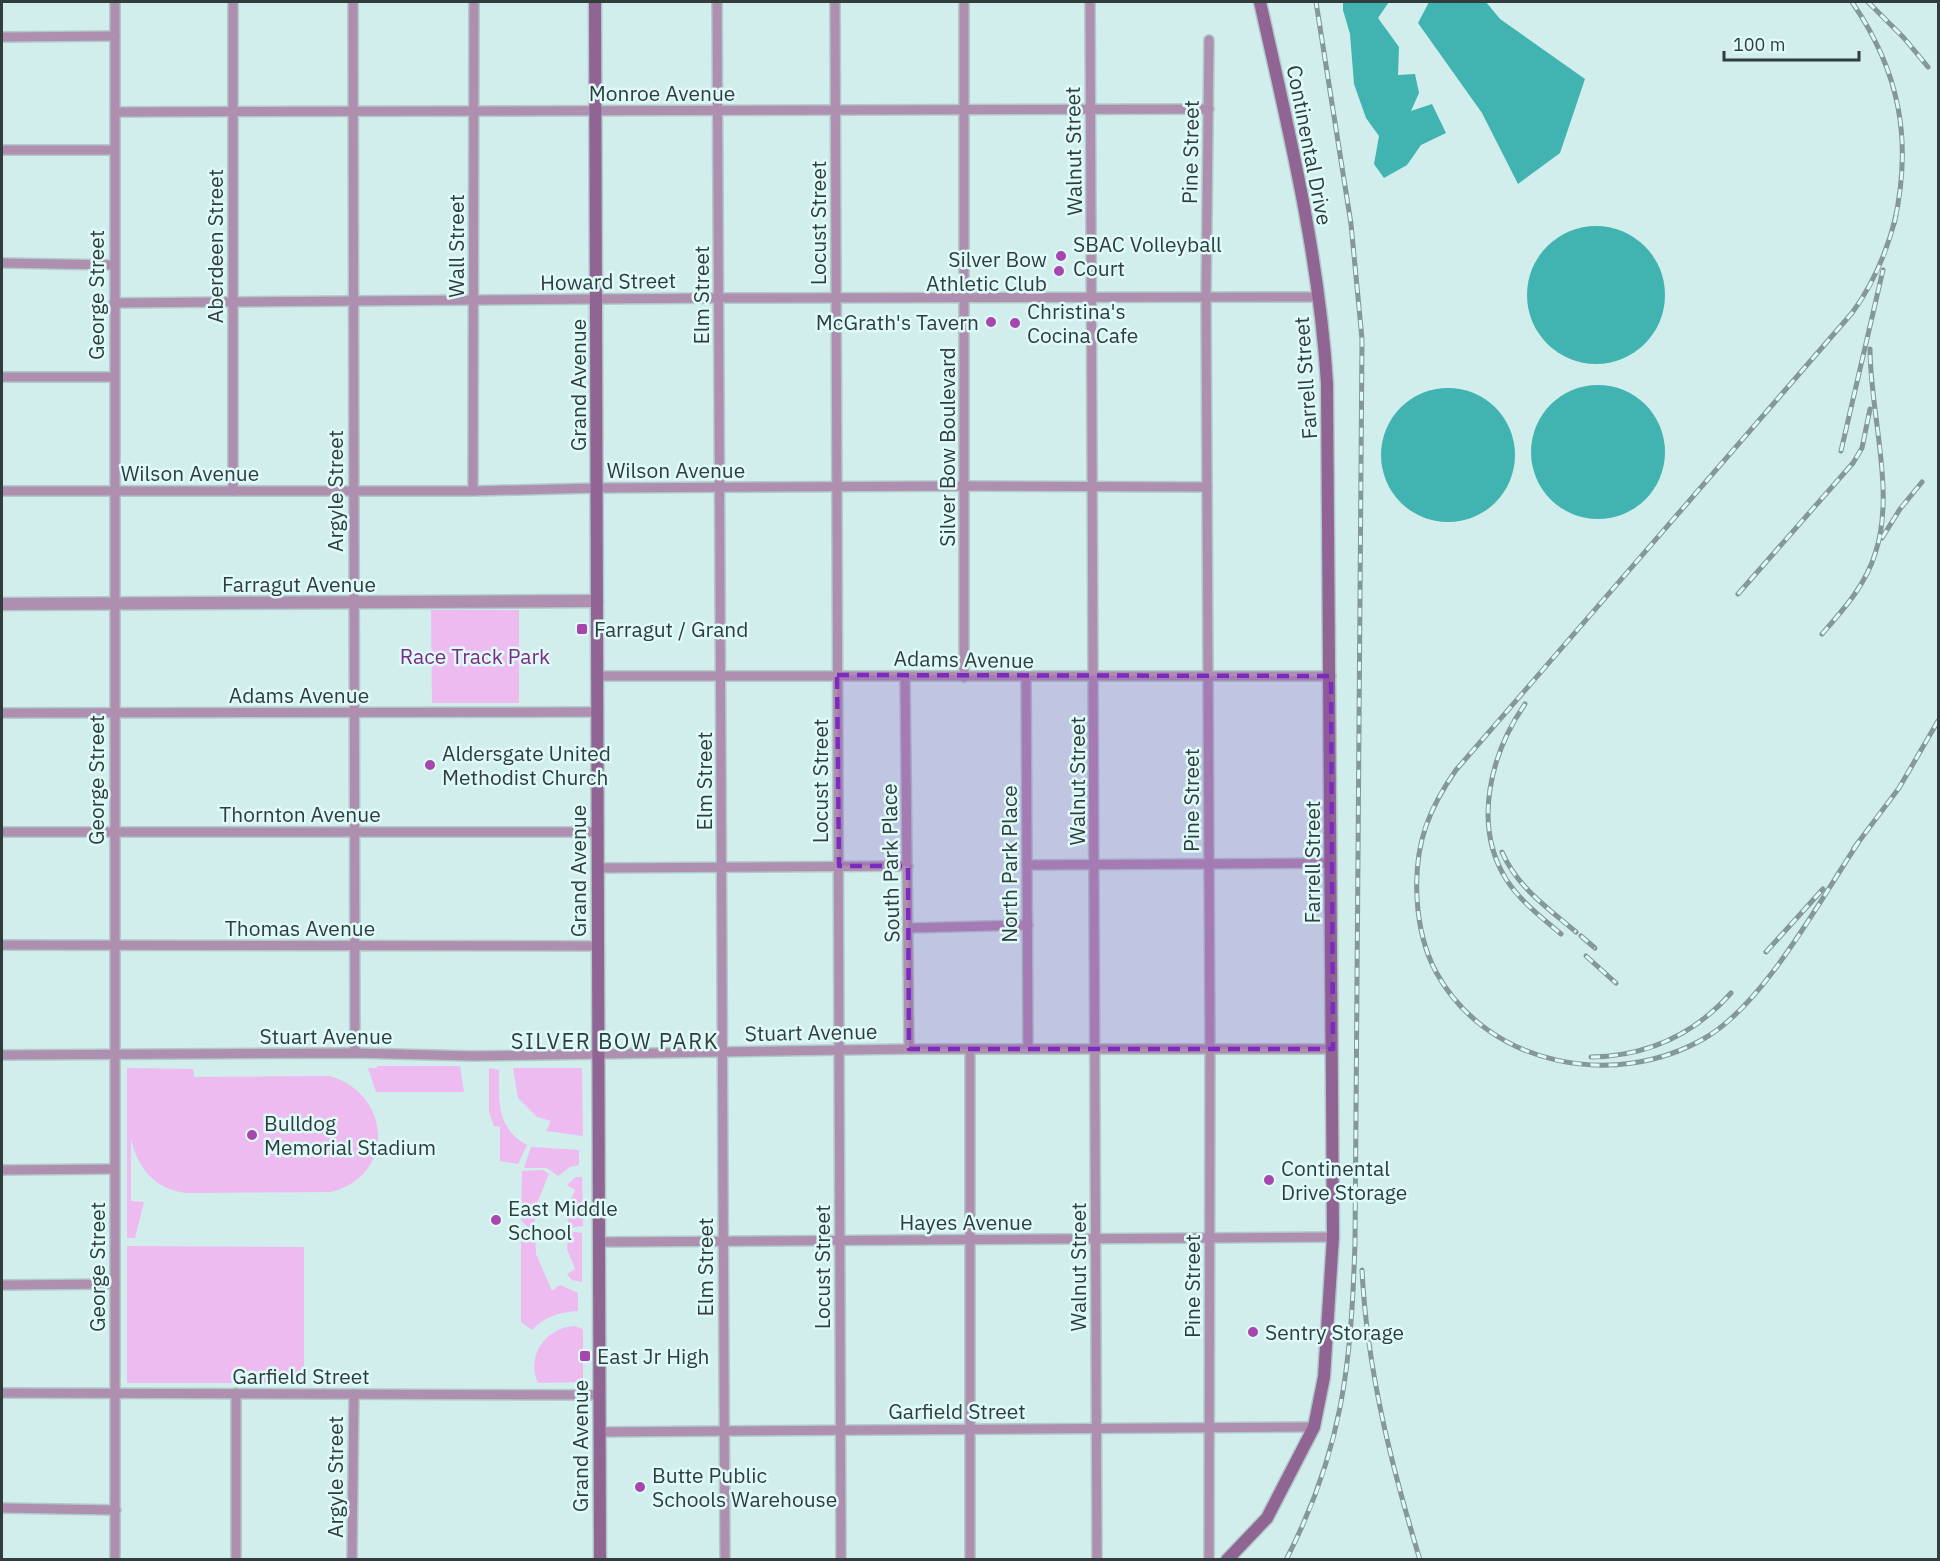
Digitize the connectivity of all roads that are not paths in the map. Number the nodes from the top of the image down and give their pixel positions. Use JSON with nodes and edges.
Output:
{"nodes":[{"id":1,"x":115,"y":2,"type":"edge"},
{"id":2,"x":233,"y":2,"type":"edge"},
{"id":3,"x":353,"y":2,"type":"edge"},
{"id":4,"x":474,"y":2,"type":"edge"},
{"id":5,"x":596,"y":2,"type":"edge"},
{"id":6,"x":717,"y":2,"type":"edge"},
{"id":7,"x":835,"y":2,"type":"edge"},
{"id":8,"x":964,"y":2,"type":"edge"},
{"id":9,"x":1090,"y":2,"type":"edge"},
{"id":10,"x":1260,"y":2,"type":"edge"},
{"id":11,"x":115,"y":36,"type":"junction"},
{"id":12,"x":2,"y":37,"type":"edge"},
{"id":13,"x":1209,"y":40,"type":"dead end"},
{"id":14,"x":1209,"y":109,"type":"junction"},
{"id":15,"x":836,"y":110,"type":"junction"},
{"id":16,"x":964,"y":110,"type":"junction"},
{"id":17,"x":232,"y":111,"type":"junction"},
{"id":18,"x":596,"y":111,"type":"junction"},
{"id":19,"x":718,"y":111,"type":"junction"},
{"id":20,"x":1091,"y":111,"type":"junction"},
{"id":21,"x":115,"y":112,"type":"junction"},
{"id":22,"x":353,"y":112,"type":"junction"},
{"id":23,"x":474,"y":113,"type":"junction"},
{"id":24,"x":2,"y":150,"type":"edge"},
{"id":25,"x":114,"y":150,"type":"junction"},
{"id":26,"x":2,"y":263,"type":"edge"},
{"id":27,"x":114,"y":265,"type":"junction"},
{"id":28,"x":1093,"y":296,"type":"junction"},
{"id":29,"x":837,"y":297,"type":"junction"},
{"id":30,"x":965,"y":297,"type":"junction"},
{"id":31,"x":1319,"y":297,"type":"junction"},
{"id":32,"x":719,"y":298,"type":"junction"},
{"id":33,"x":597,"y":299,"type":"junction"},
{"id":34,"x":1206,"y":299,"type":"junction"},
{"id":35,"x":354,"y":300,"type":"junction"},
{"id":36,"x":474,"y":300,"type":"junction"},
{"id":37,"x":233,"y":302,"type":"junction"},
{"id":38,"x":114,"y":303,"type":"junction"},
{"id":39,"x":2,"y":377,"type":"edge"},
{"id":40,"x":114,"y":377,"type":"junction"},
{"id":41,"x":966,"y":486,"type":"junction"},
{"id":42,"x":1093,"y":486,"type":"junction"},
{"id":43,"x":837,"y":487,"type":"junction"},
{"id":44,"x":1207,"y":487,"type":"junction"},
{"id":45,"x":597,"y":488,"type":"junction"},
{"id":46,"x":721,"y":488,"type":"junction"},
{"id":47,"x":353,"y":490,"type":"junction"},
{"id":48,"x":2,"y":491,"type":"edge"},
{"id":49,"x":115,"y":491,"type":"junction"},
{"id":50,"x":233,"y":491,"type":"junction"},
{"id":51,"x":473,"y":491,"type":"junction"},
{"id":52,"x":597,"y":601,"type":"junction"},
{"id":53,"x":2,"y":604,"type":"edge"},
{"id":54,"x":114,"y":604,"type":"junction"},
{"id":55,"x":353,"y":604,"type":"junction"},
{"id":56,"x":837,"y":675,"type":"junction"},
{"id":57,"x":597,"y":676,"type":"junction"},
{"id":58,"x":721,"y":676,"type":"junction"},
{"id":59,"x":905,"y":676,"type":"junction"},
{"id":60,"x":1331,"y":676,"type":"junction"},
{"id":61,"x":964,"y":677,"type":"junction"},
{"id":62,"x":1209,"y":677,"type":"junction"},
{"id":63,"x":1026,"y":678,"type":"junction"},
{"id":64,"x":1095,"y":678,"type":"junction"},
{"id":65,"x":2,"y":712,"type":"edge"},
{"id":66,"x":597,"y":712,"type":"junction"},
{"id":67,"x":114,"y":713,"type":"junction"},
{"id":68,"x":355,"y":713,"type":"junction"},
{"id":69,"x":114,"y":831,"type":"junction"},
{"id":70,"x":2,"y":832,"type":"edge"},
{"id":71,"x":356,"y":832,"type":"junction"},
{"id":72,"x":598,"y":832,"type":"junction"},
{"id":73,"x":1331,"y":863,"type":"junction"},
{"id":74,"x":1209,"y":864,"type":"junction"},
{"id":75,"x":1027,"y":865,"type":"junction"},
{"id":76,"x":1095,"y":865,"type":"junction"},
{"id":77,"x":839,"y":866,"type":"junction"},
{"id":78,"x":908,"y":866,"type":"junction"},
{"id":79,"x":722,"y":867,"type":"junction"},
{"id":80,"x":598,"y":868,"type":"junction"},
{"id":81,"x":1028,"y":925,"type":"junction"},
{"id":82,"x":908,"y":928,"type":"junction"},
{"id":83,"x":2,"y":945,"type":"edge"},
{"id":84,"x":113,"y":945,"type":"junction"},
{"id":85,"x":355,"y":946,"type":"junction"},
{"id":86,"x":598,"y":946,"type":"junction"},
{"id":87,"x":909,"y":1049,"type":"junction"},
{"id":88,"x":970,"y":1049,"type":"junction"},
{"id":89,"x":1028,"y":1049,"type":"junction"},
{"id":90,"x":1095,"y":1049,"type":"junction"},
{"id":91,"x":1210,"y":1049,"type":"junction"},
{"id":92,"x":1334,"y":1049,"type":"junction"},
{"id":93,"x":840,"y":1050,"type":"junction"},
{"id":94,"x":722,"y":1051,"type":"junction"},
{"id":95,"x":355,"y":1053,"type":"junction"},
{"id":96,"x":114,"y":1054,"type":"junction"},
{"id":97,"x":598,"y":1055,"type":"junction"},
{"id":98,"x":2,"y":1056,"type":"edge"},
{"id":99,"x":114,"y":1169,"type":"junction"},
{"id":100,"x":2,"y":1170,"type":"edge"},
{"id":101,"x":1210,"y":1238,"type":"junction"},
{"id":102,"x":1333,"y":1238,"type":"junction"},
{"id":103,"x":1096,"y":1239,"type":"junction"},
{"id":104,"x":840,"y":1240,"type":"junction"},
{"id":105,"x":970,"y":1240,"type":"junction"},
{"id":106,"x":723,"y":1241,"type":"junction"},
{"id":107,"x":599,"y":1242,"type":"junction"},
{"id":108,"x":115,"y":1284,"type":"junction"},
{"id":109,"x":2,"y":1285,"type":"edge"},
{"id":110,"x":2,"y":1393,"type":"edge"},
{"id":111,"x":236,"y":1393,"type":"junction"},
{"id":112,"x":115,"y":1394,"type":"junction"},
{"id":113,"x":354,"y":1394,"type":"junction"},
{"id":114,"x":600,"y":1395,"type":"junction"},
{"id":115,"x":1314,"y":1426,"type":"junction"},
{"id":116,"x":1211,"y":1427,"type":"junction"},
{"id":117,"x":1096,"y":1428,"type":"junction"},
{"id":118,"x":970,"y":1429,"type":"junction"},
{"id":119,"x":841,"y":1430,"type":"junction"},
{"id":120,"x":724,"y":1431,"type":"junction"},
{"id":121,"x":600,"y":1432,"type":"junction"},
{"id":122,"x":2,"y":1508,"type":"edge"},
{"id":123,"x":116,"y":1510,"type":"junction"},
{"id":124,"x":115,"y":1560,"type":"edge"},
{"id":125,"x":236,"y":1560,"type":"edge"},
{"id":126,"x":352,"y":1560,"type":"edge"},
{"id":127,"x":600,"y":1560,"type":"edge"},
{"id":128,"x":725,"y":1560,"type":"edge"},
{"id":129,"x":841,"y":1560,"type":"edge"},
{"id":130,"x":970,"y":1560,"type":"edge"},
{"id":131,"x":1097,"y":1560,"type":"edge"},
{"id":132,"x":1209,"y":1560,"type":"edge"},
{"id":133,"x":1227,"y":1560,"type":"edge"}],
"edges":[{"from":1,"to":11,"type":"street","name":"George Street"},
{"from":2,"to":17,"type":"street","name":"Aberdeen Street"},
{"from":3,"to":22,"type":"street","name":"Argyle Street"},
{"from":4,"to":23,"type":"street","name":"Wall Street"},
{"from":5,"to":18,"type":"main road","name":"Grand Avenue"},
{"from":6,"to":19,"type":"street","name":"Elm Street"},
{"from":7,"to":15,"type":"street","name":"Locust Street"},
{"from":8,"to":16,"type":"street","name":"Silver Bow Boulevard"},
{"from":9,"to":20,"type":"street","name":"Walnut Street"},
{"from":10,"to":31,"type":"main road","name":"Continental Drive"},
{"from":11,"to":12,"type":"street"},
{"from":11,"to":21,"type":"street","name":"George Street"},
{"from":13,"to":14,"type":"street","name":"Pine Street"},
{"from":14,"to":20,"type":"street","name":"Monroe Avenue"},
{"from":14,"to":34,"type":"street","name":"Pine Street"},
{"from":15,"to":16,"type":"street","name":"Monroe Avenue"},
{"from":15,"to":19,"type":"street","name":"Monroe Avenue"},
{"from":15,"to":29,"type":"street","name":"Locust Street"},
{"from":16,"to":20,"type":"street","name":"Monroe Avenue"},
{"from":16,"to":30,"type":"street","name":"Silver Bow Boulevard"},
{"from":17,"to":21,"type":"street","name":"Monroe Avenue"},
{"from":17,"to":22,"type":"street","name":"Monroe Avenue"},
{"from":17,"to":37,"type":"street","name":"Aberdeen Street"},
{"from":18,"to":19,"type":"street","name":"Monroe Avenue"},
{"from":18,"to":23,"type":"street","name":"Monroe Avenue"},
{"from":18,"to":33,"type":"main road","name":"Grand Avenue"},
{"from":19,"to":32,"type":"street","name":"Elm Street"},
{"from":20,"to":28,"type":"street","name":"Walnut Street"},
{"from":21,"to":25,"type":"street","name":"George Street"},
{"from":22,"to":23,"type":"street","name":"Monroe Avenue"},
{"from":22,"to":35,"type":"street","name":"Argyle Street"},
{"from":23,"to":36,"type":"street","name":"Wall Street"},
{"from":24,"to":25,"type":"street"},
{"from":25,"to":27,"type":"street","name":"George Street"},
{"from":26,"to":27,"type":"street"},
{"from":27,"to":38,"type":"street","name":"George Street"},
{"from":28,"to":30,"type":"street","name":"Howard Street"},
{"from":28,"to":34,"type":"street","name":"Howard Street"},
{"from":28,"to":42,"type":"street","name":"Walnut Street"},
{"from":29,"to":30,"type":"street","name":"Howard Street"},
{"from":29,"to":32,"type":"street","name":"Howard Street"},
{"from":29,"to":43,"type":"street","name":"Locust Street"},
{"from":30,"to":41,"type":"street","name":"Silver Bow Boulevard"},
{"from":31,"to":34,"type":"street","name":"Howard Street"},
{"from":31,"to":60,"type":"main road","name":"Farrell Street"},
{"from":32,"to":33,"type":"street","name":"Howard Street"},
{"from":32,"to":46,"type":"street","name":"Elm Street"},
{"from":33,"to":36,"type":"street","name":"Howard Street"},
{"from":33,"to":45,"type":"main road","name":"Grand Avenue"},
{"from":34,"to":44,"type":"street","name":"Pine Street"},
{"from":35,"to":36,"type":"street","name":"Howard Street"},
{"from":35,"to":37,"type":"street","name":"Howard Street"},
{"from":35,"to":47,"type":"street","name":"Argyle Street"},
{"from":36,"to":51,"type":"street","name":"Wall Street"},
{"from":37,"to":38,"type":"street","name":"Howard Street"},
{"from":37,"to":50,"type":"street","name":"Aberdeen Street"},
{"from":38,"to":40,"type":"street","name":"George Street"},
{"from":39,"to":40,"type":"street"},
{"from":40,"to":49,"type":"street","name":"George Street"},
{"from":41,"to":42,"type":"street","name":"Wilson Avenue"},
{"from":41,"to":43,"type":"street","name":"Wilson Avenue"},
{"from":41,"to":61,"type":"street","name":"Silver Bow Boulevard"},
{"from":42,"to":44,"type":"street","name":"Wilson Avenue"},
{"from":42,"to":64,"type":"street","name":"Walnut Street"},
{"from":43,"to":46,"type":"street","name":"Wilson Avenue"},
{"from":43,"to":56,"type":"street","name":"Locust Street"},
{"from":44,"to":62,"type":"street","name":"Pine Street"},
{"from":45,"to":46,"type":"street","name":"Wilson Avenue"},
{"from":45,"to":51,"type":"street","name":"Wilson Avenue"},
{"from":45,"to":52,"type":"main road","name":"Grand Avenue"},
{"from":46,"to":58,"type":"street","name":"Elm Street"},
{"from":47,"to":50,"type":"street","name":"Wilson Avenue"},
{"from":47,"to":51,"type":"street","name":"Wilson Avenue"},
{"from":47,"to":55,"type":"street","name":"Argyle Street"},
{"from":48,"to":49,"type":"street","name":"Wilson Avenue"},
{"from":49,"to":50,"type":"street","name":"Wilson Avenue"},
{"from":49,"to":54,"type":"street","name":"George Street"},
{"from":52,"to":55,"type":"street","name":"Farragut Avenue"},
{"from":52,"to":57,"type":"main road","name":"Grand Avenue"},
{"from":53,"to":54,"type":"street","name":"Farragut Avenue"},
{"from":54,"to":55,"type":"street","name":"Farragut Avenue"},
{"from":54,"to":67,"type":"street","name":"George Street"},
{"from":55,"to":68,"type":"street","name":"Argyle Street"},
{"from":56,"to":58,"type":"street","name":"Adams Avenue"},
{"from":56,"to":59,"type":"street","name":"Adams Avenue"},
{"from":56,"to":77,"type":"street","name":"Locust Street"},
{"from":57,"to":58,"type":"street","name":"Adams Avenue"},
{"from":57,"to":66,"type":"main road","name":"Grand Avenue"},
{"from":58,"to":79,"type":"street","name":"Elm Street"},
{"from":59,"to":61,"type":"street","name":"Adams Avenue"},
{"from":59,"to":78,"type":"street","name":"South Park Place"},
{"from":60,"to":62,"type":"street","name":"Adams Avenue"},
{"from":60,"to":73,"type":"main road","name":"Farrell Street"},
{"from":61,"to":63,"type":"street","name":"Adams Avenue"},
{"from":62,"to":64,"type":"street","name":"Adams Avenue"},
{"from":62,"to":74,"type":"street","name":"Pine Street"},
{"from":63,"to":64,"type":"street","name":"Adams Avenue"},
{"from":63,"to":75,"type":"street","name":"North Park Place"},
{"from":64,"to":76,"type":"street","name":"Walnut Street"},
{"from":65,"to":67,"type":"street","name":"Adams Avenue"},
{"from":66,"to":68,"type":"street","name":"Adams Avenue"},
{"from":66,"to":72,"type":"main road","name":"Grand Avenue"},
{"from":67,"to":68,"type":"street","name":"Adams Avenue"},
{"from":67,"to":69,"type":"street","name":"George Street"},
{"from":68,"to":71,"type":"street","name":"Argyle Street"},
{"from":69,"to":70,"type":"street","name":"Thornton Avenue"},
{"from":69,"to":71,"type":"street","name":"Thornton Avenue"},
{"from":69,"to":84,"type":"street","name":"George Street"},
{"from":71,"to":72,"type":"street","name":"Thornton Avenue"},
{"from":71,"to":85,"type":"street","name":"Argyle Street"},
{"from":72,"to":80,"type":"main road","name":"Grand Avenue"},
{"from":73,"to":74,"type":"street"},
{"from":73,"to":92,"type":"main road","name":"Farrell Street"},
{"from":74,"to":76,"type":"street"},
{"from":74,"to":91,"type":"street","name":"Pine Street"},
{"from":75,"to":76,"type":"street"},
{"from":75,"to":81,"type":"street","name":"North Park Place"},
{"from":76,"to":90,"type":"street","name":"Walnut Street"},
{"from":77,"to":78,"type":"street"},
{"from":77,"to":79,"type":"street"},
{"from":77,"to":93,"type":"street","name":"Locust Street"},
{"from":78,"to":82,"type":"street","name":"South Park Place"},
{"from":79,"to":80,"type":"street"},
{"from":79,"to":94,"type":"street","name":"Elm Street"},
{"from":80,"to":86,"type":"main road","name":"Grand Avenue"},
{"from":81,"to":82,"type":"street"},
{"from":81,"to":89,"type":"street","name":"North Park Place"},
{"from":82,"to":87,"type":"street","name":"South Park Place"},
{"from":83,"to":84,"type":"street","name":"Thomas Avenue"},
{"from":84,"to":85,"type":"street","name":"Thomas Avenue"},
{"from":84,"to":96,"type":"street","name":"George Street"},
{"from":85,"to":86,"type":"street","name":"Thomas Avenue"},
{"from":85,"to":95,"type":"street","name":"Argyle Street"},
{"from":86,"to":97,"type":"main road","name":"Grand Avenue"},
{"from":87,"to":88,"type":"street","name":"Stuart Avenue"},
{"from":87,"to":93,"type":"street","name":"Stuart Avenue"},
{"from":88,"to":89,"type":"street","name":"Stuart Avenue"},
{"from":88,"to":105,"type":"street"},
{"from":89,"to":90,"type":"street","name":"Stuart Avenue"},
{"from":90,"to":91,"type":"street","name":"Stuart Avenue"},
{"from":90,"to":103,"type":"street","name":"Walnut Street"},
{"from":91,"to":92,"type":"street","name":"Stuart Avenue"},
{"from":91,"to":101,"type":"street","name":"Pine Street"},
{"from":92,"to":102,"type":"main road","name":"Farrell Street"},
{"from":93,"to":94,"type":"street","name":"Stuart Avenue"},
{"from":93,"to":104,"type":"street","name":"Locust Street"},
{"from":94,"to":97,"type":"street","name":"Stuart Avenue"},
{"from":94,"to":106,"type":"street","name":"Elm Street"},
{"from":95,"to":96,"type":"street","name":"Stuart Avenue"},
{"from":95,"to":97,"type":"street","name":"Stuart Avenue"},
{"from":96,"to":98,"type":"street","name":"Stuart Avenue"},
{"from":96,"to":99,"type":"street","name":"George Street"},
{"from":97,"to":107,"type":"main road","name":"Grand Avenue"},
{"from":99,"to":100,"type":"street"},
{"from":99,"to":108,"type":"street","name":"George Street"},
{"from":101,"to":102,"type":"street","name":"Hayes Avenue"},
{"from":101,"to":103,"type":"street","name":"Hayes Avenue"},
{"from":101,"to":116,"type":"street","name":"Pine Street"},
{"from":102,"to":115,"type":"main road","name":"Farrell Street"},
{"from":103,"to":105,"type":"street","name":"Hayes Avenue"},
{"from":103,"to":117,"type":"street","name":"Walnut Street"},
{"from":104,"to":105,"type":"street","name":"Hayes Avenue"},
{"from":104,"to":106,"type":"street","name":"Hayes Avenue"},
{"from":104,"to":119,"type":"street","name":"Locust Street"},
{"from":105,"to":118,"type":"street"},
{"from":106,"to":107,"type":"street","name":"Hayes Avenue"},
{"from":106,"to":120,"type":"street","name":"Elm Street"},
{"from":107,"to":114,"type":"main road","name":"Grand Avenue"},
{"from":108,"to":109,"type":"street"},
{"from":108,"to":112,"type":"street","name":"George Street"},
{"from":110,"to":112,"type":"street","name":"Garfield Street"},
{"from":111,"to":112,"type":"street","name":"Garfield Street"},
{"from":111,"to":113,"type":"street","name":"Garfield Street"},
{"from":111,"to":125,"type":"street"},
{"from":112,"to":123,"type":"street","name":"George Street"},
{"from":113,"to":114,"type":"street","name":"Garfield Street"},
{"from":113,"to":126,"type":"street","name":"Argyle Street"},
{"from":114,"to":121,"type":"main road","name":"Grand Avenue"},
{"from":115,"to":116,"type":"street","name":"Garfield Street"},
{"from":115,"to":133,"type":"main road"},
{"from":116,"to":117,"type":"street","name":"Garfield Street"},
{"from":116,"to":132,"type":"street","name":"Pine Street"},
{"from":117,"to":118,"type":"street","name":"Garfield Street"},
{"from":117,"to":131,"type":"street","name":"Walnut Street"},
{"from":118,"to":119,"type":"street","name":"Garfield Street"},
{"from":118,"to":130,"type":"street"},
{"from":119,"to":120,"type":"street","name":"Garfield Street"},
{"from":119,"to":129,"type":"street","name":"Locust Street"},
{"from":120,"to":121,"type":"street","name":"Garfield Street"},
{"from":120,"to":128,"type":"street","name":"Elm Street"},
{"from":121,"to":127,"type":"main road","name":"Grand Avenue"},
{"from":122,"to":123,"type":"street"},
{"from":123,"to":124,"type":"street","name":"George Street"}]}
